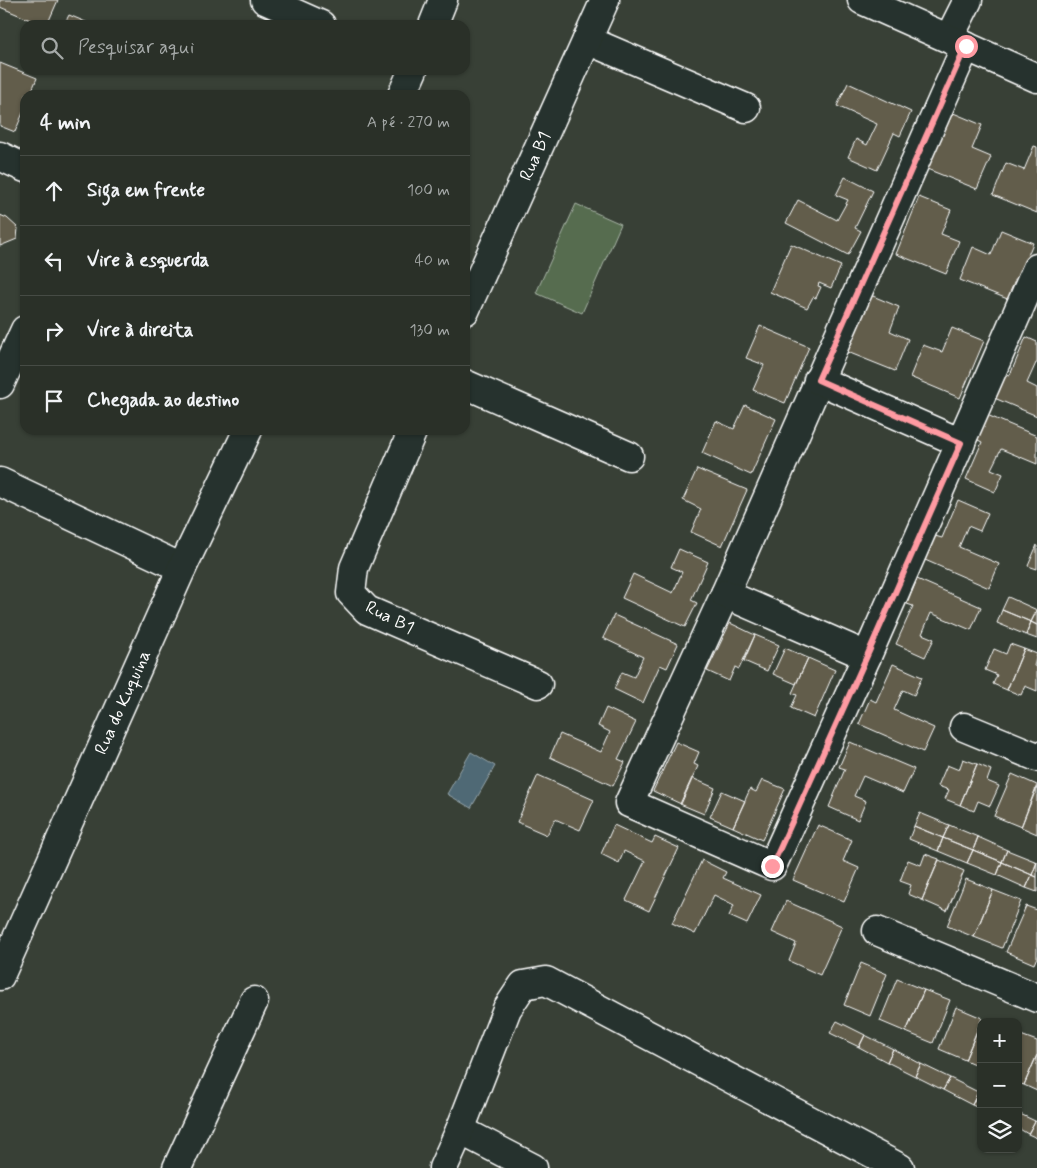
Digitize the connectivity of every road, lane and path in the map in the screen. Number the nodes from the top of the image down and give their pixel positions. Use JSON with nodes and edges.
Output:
{"nodes":[{"id":1,"x":265,"y":0,"type":"edge"},
{"id":2,"x":443,"y":0,"type":"edge"},
{"id":3,"x":605,"y":0,"type":"edge"},
{"id":4,"x":862,"y":0,"type":"edge"},
{"id":5,"x":968,"y":0,"type":"edge"},
{"id":6,"x":310,"y":20,"type":"edge"},
{"id":7,"x":435,"y":20,"type":"edge"},
{"id":8,"x":587,"y":40,"type":"junction"},
{"id":9,"x":957,"y":42,"type":"junction"},
{"id":10,"x":411,"y":75,"type":"edge"},
{"id":11,"x":1037,"y":78,"type":"edge"},
{"id":12,"x":404,"y":90,"type":"edge"},
{"id":13,"x":746,"y":108,"type":"dead end"},
{"id":14,"x":0,"y":156,"type":"edge"},
{"id":15,"x":20,"y":166,"type":"edge"},
{"id":16,"x":1037,"y":268,"type":"edge"},
{"id":17,"x":470,"y":300,"type":"edge"},
{"id":18,"x":20,"y":341,"type":"edge"},
{"id":19,"x":818,"y":380,"type":"junction"},
{"id":20,"x":0,"y":384,"type":"edge"},
{"id":21,"x":470,"y":386,"type":"edge"},
{"id":22,"x":246,"y":435,"type":"edge"},
{"id":23,"x":411,"y":435,"type":"edge"},
{"id":24,"x":961,"y":443,"type":"junction"},
{"id":25,"x":629,"y":456,"type":"dead end"},
{"id":26,"x":0,"y":482,"type":"edge"},
{"id":27,"x":182,"y":568,"type":"junction"},
{"id":28,"x":725,"y":594,"type":"junction"},
{"id":29,"x":867,"y":656,"type":"junction"},
{"id":30,"x":538,"y":684,"type":"dead end"},
{"id":31,"x":964,"y":727,"type":"dead end"},
{"id":32,"x":1037,"y":757,"type":"edge"},
{"id":33,"x":877,"y":931,"type":"dead end"},
{"id":34,"x":0,"y":976,"type":"edge"},
{"id":35,"x":1037,"y":998,"type":"edge"},
{"id":36,"x":254,"y":1001,"type":"dead end"},
{"id":37,"x":460,"y":1130,"type":"junction"},
{"id":38,"x":177,"y":1168,"type":"edge"},
{"id":39,"x":443,"y":1168,"type":"edge"},
{"id":40,"x":533,"y":1168,"type":"edge"},
{"id":41,"x":900,"y":1168,"type":"edge"}],
"edges":[{"from":1,"to":6,"type":"street"},
{"from":2,"to":7,"type":"street"},
{"from":3,"to":8,"type":"street","name":"Rua B1"},
{"from":4,"to":9,"type":"street"},
{"from":5,"to":9,"type":"street"},
{"from":8,"to":13,"type":"street"},
{"from":8,"to":17,"type":"street","name":"Rua B1"},
{"from":9,"to":11,"type":"street"},
{"from":9,"to":19,"type":"street"},
{"from":10,"to":12,"type":"street"},
{"from":14,"to":15,"type":"street"},
{"from":16,"to":24,"type":"street"},
{"from":18,"to":20,"type":"street"},
{"from":19,"to":24,"type":"street"},
{"from":19,"to":28,"type":"street"},
{"from":21,"to":25,"type":"street"},
{"from":22,"to":27,"type":"street","name":"Rua do Kuquina"},
{"from":23,"to":30,"type":"street","name":"Rua B1"},
{"from":24,"to":29,"type":"street"},
{"from":26,"to":27,"type":"street"},
{"from":27,"to":34,"type":"street","name":"Rua do Kuquina"},
{"from":28,"to":29,"type":"street"},
{"from":28,"to":29,"type":"street"},
{"from":31,"to":32,"type":"street"},
{"from":33,"to":35,"type":"street"},
{"from":36,"to":38,"type":"street"},
{"from":37,"to":39,"type":"street"},
{"from":37,"to":40,"type":"street"},
{"from":37,"to":41,"type":"street"}]}
